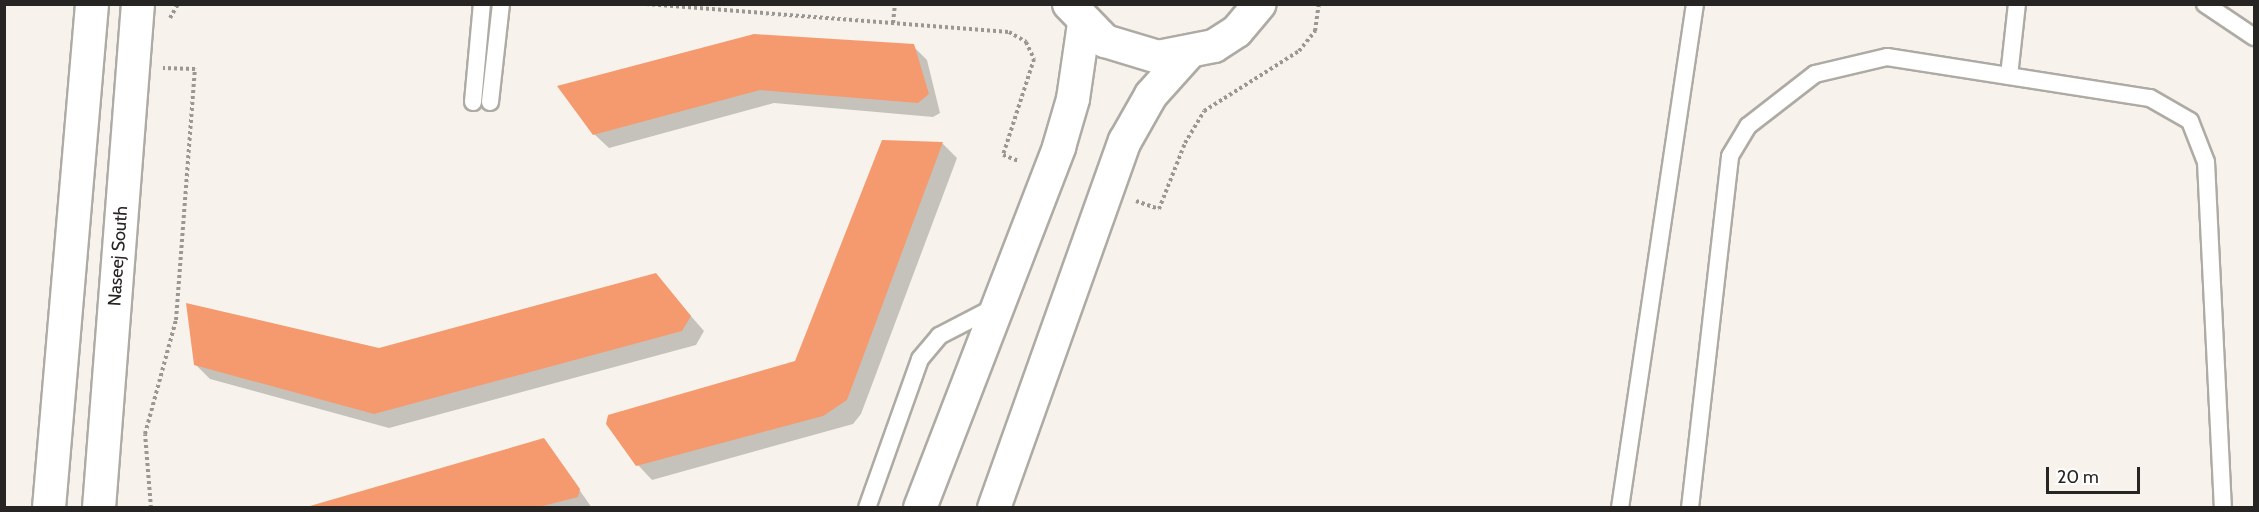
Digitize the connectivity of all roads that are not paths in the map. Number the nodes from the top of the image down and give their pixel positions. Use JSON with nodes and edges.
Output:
{"nodes":[{"id":1,"x":92,"y":4,"type":"edge"},
{"id":2,"x":482,"y":4,"type":"edge"},
{"id":3,"x":501,"y":4,"type":"edge"},
{"id":4,"x":1260,"y":4,"type":"edge"},
{"id":5,"x":1695,"y":4,"type":"edge"},
{"id":6,"x":2017,"y":4,"type":"edge"},
{"id":7,"x":2205,"y":4,"type":"edge"},
{"id":8,"x":1076,"y":14,"type":"edge"},
{"id":9,"x":148,"y":18,"type":"edge"},
{"id":10,"x":2254,"y":37,"type":"edge"},
{"id":11,"x":1187,"y":55,"type":"junction"},
{"id":12,"x":2009,"y":76,"type":"junction"},
{"id":13,"x":998,"y":306,"type":"junction"},
{"id":14,"x":49,"y":507,"type":"edge"},
{"id":15,"x":99,"y":507,"type":"edge"},
{"id":16,"x":867,"y":507,"type":"edge"},
{"id":17,"x":920,"y":507,"type":"edge"},
{"id":18,"x":994,"y":507,"type":"edge"},
{"id":19,"x":1620,"y":507,"type":"edge"},
{"id":20,"x":1690,"y":507,"type":"edge"},
{"id":21,"x":2223,"y":507,"type":"edge"}],
"edges":[{"from":1,"to":14,"type":"street"},
{"from":2,"to":3,"type":"lane"},
{"from":4,"to":11,"type":"street"},
{"from":5,"to":19,"type":"lane"},
{"from":6,"to":12,"type":"lane"},
{"from":7,"to":10,"type":"lane"},
{"from":8,"to":11,"type":"street"},
{"from":8,"to":13,"type":"street"},
{"from":9,"to":15,"type":"street","name":"Naseej South"},
{"from":11,"to":18,"type":"street"},
{"from":12,"to":20,"type":"lane"},
{"from":12,"to":21,"type":"lane"},
{"from":13,"to":16,"type":"lane"},
{"from":13,"to":17,"type":"street"}]}
